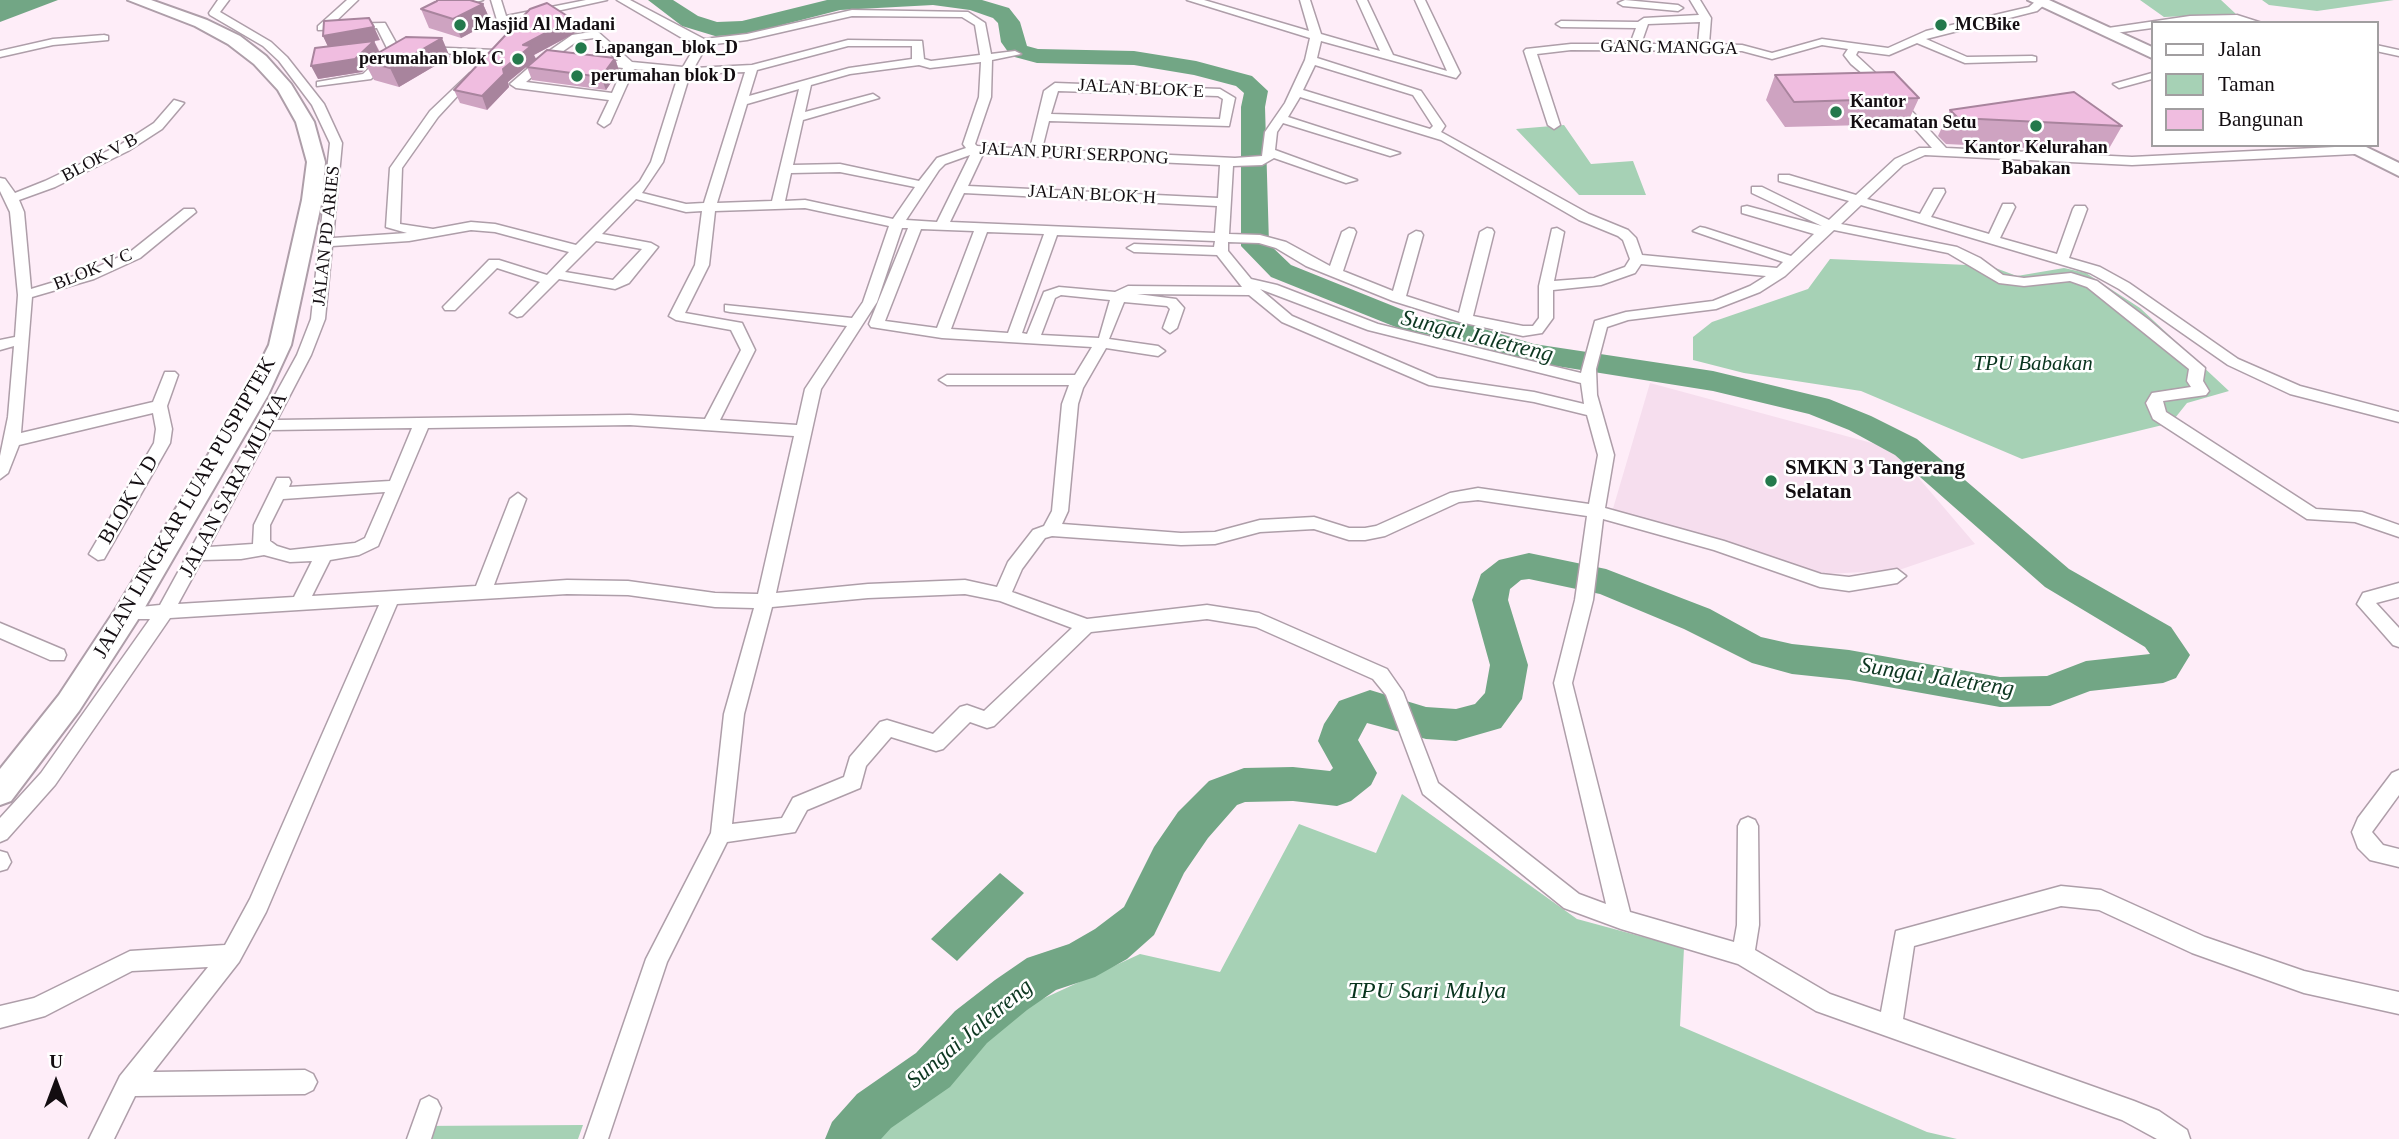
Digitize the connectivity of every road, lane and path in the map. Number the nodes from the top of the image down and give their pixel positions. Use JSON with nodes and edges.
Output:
{"nodes":[{"id":1,"x":136,"y":0,"type":"edge"},
{"id":2,"x":224,"y":0,"type":"edge"},
{"id":3,"x":353,"y":0,"type":"edge"},
{"id":4,"x":478,"y":0,"type":"edge"},
{"id":5,"x":496,"y":0,"type":"edge"},
{"id":6,"x":602,"y":0,"type":"edge"},
{"id":7,"x":622,"y":0,"type":"edge"},
{"id":8,"x":1192,"y":0,"type":"edge"},
{"id":9,"x":1247,"y":0,"type":"edge"},
{"id":10,"x":1305,"y":0,"type":"edge"},
{"id":11,"x":1362,"y":0,"type":"edge"},
{"id":12,"x":1420,"y":0,"type":"edge"},
{"id":13,"x":1695,"y":0,"type":"edge"},
{"id":14,"x":2039,"y":1,"type":"edge"},
{"id":15,"x":1623,"y":3,"type":"dead end"},
{"id":16,"x":554,"y":5,"type":"edge"},
{"id":17,"x":440,"y":9,"type":"edge"},
{"id":18,"x":531,"y":15,"type":"junction"},
{"id":19,"x":1704,"y":15,"type":"junction"},
{"id":20,"x":1252,"y":17,"type":"junction"},
{"id":21,"x":2176,"y":21,"type":"edge"},
{"id":22,"x":2249,"y":21,"type":"edge"},
{"id":23,"x":1561,"y":24,"type":"dead end"},
{"id":24,"x":1640,"y":25,"type":"junction"},
{"id":25,"x":2150,"y":25,"type":"edge"},
{"id":26,"x":2108,"y":31,"type":"junction"},
{"id":27,"x":1316,"y":36,"type":"junction"},
{"id":28,"x":103,"y":38,"type":"dead end"},
{"id":29,"x":2392,"y":38,"type":"dead end"},
{"id":30,"x":1918,"y":40,"type":"junction"},
{"id":31,"x":2378,"y":40,"type":"edge"},
{"id":32,"x":703,"y":42,"type":"junction"},
{"id":33,"x":504,"y":43,"type":"junction"},
{"id":34,"x":387,"y":47,"type":"junction"},
{"id":35,"x":1634,"y":47,"type":"junction"},
{"id":36,"x":2378,"y":48,"type":"edge"},
{"id":37,"x":1703,"y":49,"type":"junction"},
{"id":38,"x":1854,"y":49,"type":"junction"},
{"id":39,"x":2150,"y":52,"type":"edge"},
{"id":40,"x":2399,"y":53,"type":"edge"},
{"id":41,"x":0,"y":54,"type":"edge"},
{"id":42,"x":1015,"y":54,"type":"dead end"},
{"id":43,"x":985,"y":55,"type":"junction"},
{"id":44,"x":549,"y":56,"type":"junction"},
{"id":45,"x":1388,"y":56,"type":"junction"},
{"id":46,"x":2032,"y":59,"type":"dead end"},
{"id":47,"x":1311,"y":60,"type":"junction"},
{"id":48,"x":919,"y":61,"type":"junction"},
{"id":49,"x":630,"y":66,"type":"junction"},
{"id":50,"x":752,"y":68,"type":"junction"},
{"id":51,"x":685,"y":73,"type":"junction"},
{"id":52,"x":2150,"y":76,"type":"edge"},
{"id":53,"x":807,"y":83,"type":"junction"},
{"id":54,"x":321,"y":84,"type":"dead end"},
{"id":55,"x":2119,"y":84,"type":"dead end"},
{"id":56,"x":1296,"y":92,"type":"junction"},
{"id":57,"x":615,"y":97,"type":"junction"},
{"id":58,"x":873,"y":98,"type":"dead end"},
{"id":59,"x":744,"y":101,"type":"junction"},
{"id":60,"x":178,"y":103,"type":"dead end"},
{"id":61,"x":1046,"y":117,"type":"junction"},
{"id":62,"x":798,"y":118,"type":"junction"},
{"id":63,"x":1282,"y":119,"type":"junction"},
{"id":64,"x":604,"y":123,"type":"dead end"},
{"id":65,"x":1555,"y":125,"type":"dead end"},
{"id":66,"x":1433,"y":133,"type":"junction"},
{"id":67,"x":2350,"y":147,"type":"edge"},
{"id":68,"x":1941,"y":150,"type":"junction"},
{"id":69,"x":976,"y":151,"type":"junction"},
{"id":70,"x":1394,"y":153,"type":"dead end"},
{"id":71,"x":1035,"y":154,"type":"junction"},
{"id":72,"x":1266,"y":157,"type":"junction"},
{"id":73,"x":1231,"y":162,"type":"junction"},
{"id":74,"x":785,"y":169,"type":"junction"},
{"id":75,"x":2399,"y":170,"type":"edge"},
{"id":76,"x":1784,"y":178,"type":"dead end"},
{"id":77,"x":1351,"y":180,"type":"dead end"},
{"id":78,"x":0,"y":182,"type":"edge"},
{"id":79,"x":922,"y":185,"type":"junction"},
{"id":80,"x":959,"y":189,"type":"junction"},
{"id":81,"x":1757,"y":190,"type":"dead end"},
{"id":82,"x":1939,"y":192,"type":"dead end"},
{"id":83,"x":635,"y":195,"type":"junction"},
{"id":84,"x":12,"y":198,"type":"junction"},
{"id":85,"x":1859,"y":199,"type":"junction"},
{"id":86,"x":1224,"y":202,"type":"junction"},
{"id":87,"x":778,"y":203,"type":"junction"},
{"id":88,"x":709,"y":207,"type":"junction"},
{"id":89,"x":2008,"y":207,"type":"dead end"},
{"id":90,"x":2080,"y":209,"type":"dead end"},
{"id":91,"x":1747,"y":210,"type":"dead end"},
{"id":92,"x":189,"y":212,"type":"dead end"},
{"id":93,"x":1924,"y":218,"type":"junction"},
{"id":94,"x":897,"y":224,"type":"junction"},
{"id":95,"x":916,"y":225,"type":"junction"},
{"id":96,"x":941,"y":226,"type":"junction"},
{"id":97,"x":981,"y":230,"type":"junction"},
{"id":98,"x":1828,"y":230,"type":"junction"},
{"id":99,"x":1700,"y":231,"type":"dead end"},
{"id":100,"x":1349,"y":232,"type":"dead end"},
{"id":101,"x":1487,"y":232,"type":"dead end"},
{"id":102,"x":1557,"y":232,"type":"dead end"},
{"id":103,"x":434,"y":233,"type":"junction"},
{"id":104,"x":1051,"y":233,"type":"junction"},
{"id":105,"x":592,"y":236,"type":"junction"},
{"id":106,"x":1416,"y":236,"type":"dead end"},
{"id":107,"x":1993,"y":239,"type":"junction"},
{"id":108,"x":1226,"y":242,"type":"junction"},
{"id":109,"x":324,"y":243,"type":"junction"},
{"id":110,"x":1074,"y":245,"type":"dead end"},
{"id":111,"x":578,"y":250,"type":"junction"},
{"id":112,"x":1637,"y":259,"type":"junction"},
{"id":113,"x":2062,"y":260,"type":"junction"},
{"id":114,"x":1793,"y":261,"type":"junction"},
{"id":115,"x":1335,"y":273,"type":"junction"},
{"id":116,"x":1780,"y":273,"type":"junction"},
{"id":117,"x":552,"y":277,"type":"junction"},
{"id":118,"x":1250,"y":286,"type":"junction"},
{"id":119,"x":1546,"y":286,"type":"junction"},
{"id":120,"x":25,"y":295,"type":"junction"},
{"id":121,"x":1119,"y":296,"type":"junction"},
{"id":122,"x":1398,"y":298,"type":"junction"},
{"id":123,"x":450,"y":307,"type":"dead end"},
{"id":124,"x":730,"y":308,"type":"dead end"},
{"id":125,"x":517,"y":313,"type":"dead end"},
{"id":126,"x":318,"y":319,"type":"joint"},
{"id":127,"x":1465,"y":319,"type":"junction"},
{"id":128,"x":856,"y":323,"type":"junction"},
{"id":129,"x":1170,"y":328,"type":"dead end"},
{"id":130,"x":942,"y":332,"type":"junction"},
{"id":131,"x":1013,"y":338,"type":"junction"},
{"id":132,"x":1032,"y":339,"type":"junction"},
{"id":133,"x":1103,"y":339,"type":"junction"},
{"id":134,"x":20,"y":340,"type":"junction"},
{"id":135,"x":0,"y":345,"type":"edge"},
{"id":136,"x":1158,"y":351,"type":"dead end"},
{"id":137,"x":1588,"y":374,"type":"junction"},
{"id":138,"x":170,"y":375,"type":"dead end"},
{"id":139,"x":947,"y":380,"type":"dead end"},
{"id":140,"x":1081,"y":380,"type":"junction"},
{"id":141,"x":159,"y":406,"type":"junction"},
{"id":142,"x":1593,"y":411,"type":"junction"},
{"id":143,"x":2399,"y":417,"type":"edge"},
{"id":144,"x":422,"y":421,"type":"junction"},
{"id":145,"x":711,"y":423,"type":"junction"},
{"id":146,"x":266,"y":425,"type":"junction"},
{"id":147,"x":804,"y":431,"type":"junction"},
{"id":148,"x":12,"y":441,"type":"junction"},
{"id":149,"x":0,"y":473,"type":"edge"},
{"id":150,"x":395,"y":486,"type":"junction"},
{"id":151,"x":518,"y":499,"type":"dead end"},
{"id":152,"x":1595,"y":511,"type":"junction"},
{"id":153,"x":1051,"y":530,"type":"junction"},
{"id":154,"x":2399,"y":531,"type":"edge"},
{"id":155,"x":267,"y":548,"type":"junction"},
{"id":156,"x":98,"y":554,"type":"dead end"},
{"id":157,"x":197,"y":554,"type":"junction"},
{"id":158,"x":324,"y":554,"type":"junction"},
{"id":159,"x":1896,"y":576,"type":"dead end"},
{"id":160,"x":2399,"y":590,"type":"edge"},
{"id":161,"x":484,"y":591,"type":"junction"},
{"id":162,"x":1002,"y":594,"type":"junction"},
{"id":163,"x":391,"y":598,"type":"junction"},
{"id":164,"x":765,"y":601,"type":"junction"},
{"id":165,"x":299,"y":604,"type":"junction"},
{"id":166,"x":165,"y":611,"type":"junction"},
{"id":167,"x":127,"y":614,"type":"junction"},
{"id":168,"x":1086,"y":626,"type":"junction"},
{"id":169,"x":0,"y":630,"type":"edge"},
{"id":170,"x":2399,"y":640,"type":"edge"},
{"id":171,"x":57,"y":655,"type":"dead end"},
{"id":172,"x":2399,"y":779,"type":"edge"},
{"id":173,"x":0,"y":792,"type":"edge"},
{"id":174,"x":1748,"y":826,"type":"dead end"},
{"id":175,"x":0,"y":833,"type":"edge"},
{"id":176,"x":720,"y":834,"type":"junction"},
{"id":177,"x":2399,"y":858,"type":"edge"},
{"id":178,"x":1620,"y":919,"type":"junction"},
{"id":179,"x":231,"y":955,"type":"junction"},
{"id":180,"x":1742,"y":955,"type":"junction"},
{"id":181,"x":2399,"y":1003,"type":"edge"},
{"id":182,"x":0,"y":1017,"type":"edge"},
{"id":183,"x":1890,"y":1028,"type":"junction"},
{"id":184,"x":305,"y":1082,"type":"dead end"},
{"id":185,"x":128,"y":1084,"type":"junction"},
{"id":186,"x":429,"y":1108,"type":"dead end"},
{"id":187,"x":101,"y":1139,"type":"edge"},
{"id":188,"x":419,"y":1139,"type":"edge"},
{"id":189,"x":596,"y":1139,"type":"edge"},
{"id":190,"x":2178,"y":1139,"type":"edge"}],
"edges":[{"from":1,"to":167,"type":"main road","name":"JALAN LINGKAR LUAR PUSPIPTEK"},
{"from":2,"to":109,"type":"street","name":"JALAN PD ARIES"},
{"from":3,"to":34,"type":"street"},
{"from":4,"to":17,"type":"street"},
{"from":5,"to":18,"type":"street"},
{"from":6,"to":16,"type":"street"},
{"from":7,"to":32,"type":"street","name":"JALAN PURI SERPONG"},
{"from":8,"to":20,"type":"street"},
{"from":9,"to":20,"type":"street"},
{"from":10,"to":27,"type":"street"},
{"from":11,"to":45,"type":"street"},
{"from":12,"to":45,"type":"street"},
{"from":13,"to":19,"type":"street"},
{"from":14,"to":26,"type":"main road"},
{"from":14,"to":30,"type":"street","name":"GANG MANGGA"},
{"from":15,"to":19,"type":"street"},
{"from":16,"to":18,"type":"street"},
{"from":18,"to":33,"type":"street"},
{"from":19,"to":24,"type":"street"},
{"from":19,"to":37,"type":"street"},
{"from":20,"to":27,"type":"street"},
{"from":21,"to":22,"type":"street"},
{"from":23,"to":24,"type":"street"},
{"from":24,"to":35,"type":"street"},
{"from":25,"to":26,"type":"street"},
{"from":26,"to":39,"type":"main road"},
{"from":27,"to":45,"type":"street"},
{"from":27,"to":47,"type":"street"},
{"from":28,"to":41,"type":"street"},
{"from":29,"to":31,"type":"street"},
{"from":30,"to":38,"type":"street","name":"GANG MANGGA"},
{"from":30,"to":46,"type":"street"},
{"from":32,"to":43,"type":"street","name":"JALAN PURI SERPONG"},
{"from":32,"to":51,"type":"street"},
{"from":33,"to":34,"type":"street"},
{"from":33,"to":103,"type":"street"},
{"from":34,"to":54,"type":"street"},
{"from":35,"to":37,"type":"street","name":"GANG MANGGA"},
{"from":35,"to":65,"type":"street","name":"GANG MANGGA"},
{"from":36,"to":40,"type":"street"},
{"from":37,"to":38,"type":"street","name":"GANG MANGGA"},
{"from":38,"to":68,"type":"street"},
{"from":42,"to":43,"type":"street"},
{"from":43,"to":48,"type":"street"},
{"from":43,"to":69,"type":"street","name":"JALAN PURI SERPONG"},
{"from":44,"to":49,"type":"street"},
{"from":44,"to":49,"type":"street"},
{"from":44,"to":57,"type":"street"},
{"from":47,"to":56,"type":"street"},
{"from":47,"to":66,"type":"street"},
{"from":48,"to":50,"type":"street"},
{"from":48,"to":53,"type":"street"},
{"from":49,"to":51,"type":"street"},
{"from":49,"to":57,"type":"street"},
{"from":50,"to":51,"type":"street"},
{"from":50,"to":59,"type":"street"},
{"from":51,"to":83,"type":"street"},
{"from":52,"to":55,"type":"street"},
{"from":53,"to":59,"type":"street"},
{"from":53,"to":62,"type":"street"},
{"from":56,"to":63,"type":"street"},
{"from":56,"to":66,"type":"street"},
{"from":57,"to":64,"type":"street"},
{"from":58,"to":62,"type":"street"},
{"from":59,"to":88,"type":"street"},
{"from":60,"to":84,"type":"street","name":"BLOK V B"},
{"from":61,"to":61,"type":"street","name":"JALAN BLOK E"},
{"from":61,"to":71,"type":"street","name":"JALAN BLOK E"},
{"from":62,"to":74,"type":"street"},
{"from":63,"to":70,"type":"street"},
{"from":63,"to":72,"type":"street"},
{"from":66,"to":112,"type":"street"},
{"from":67,"to":68,"type":"street"},
{"from":67,"to":75,"type":"main road"},
{"from":68,"to":85,"type":"street"},
{"from":69,"to":71,"type":"street","name":"JALAN PURI SERPONG"},
{"from":69,"to":79,"type":"street"},
{"from":69,"to":80,"type":"street"},
{"from":71,"to":73,"type":"street","name":"JALAN PURI SERPONG"},
{"from":72,"to":73,"type":"street"},
{"from":72,"to":77,"type":"street"},
{"from":73,"to":86,"type":"street"},
{"from":74,"to":79,"type":"street"},
{"from":74,"to":87,"type":"street"},
{"from":76,"to":85,"type":"street"},
{"from":78,"to":84,"type":"street"},
{"from":79,"to":94,"type":"street"},
{"from":80,"to":86,"type":"street","name":"JALAN BLOK H"},
{"from":80,"to":96,"type":"street"},
{"from":81,"to":98,"type":"street"},
{"from":82,"to":93,"type":"street"},
{"from":83,"to":88,"type":"street"},
{"from":83,"to":105,"type":"street"},
{"from":84,"to":120,"type":"street"},
{"from":85,"to":93,"type":"street"},
{"from":85,"to":98,"type":"street"},
{"from":86,"to":108,"type":"street"},
{"from":87,"to":88,"type":"street"},
{"from":87,"to":94,"type":"street"},
{"from":88,"to":145,"type":"street"},
{"from":89,"to":107,"type":"street"},
{"from":90,"to":113,"type":"street"},
{"from":91,"to":98,"type":"street"},
{"from":92,"to":120,"type":"street","name":"BLOK V C"},
{"from":93,"to":107,"type":"street"},
{"from":94,"to":95,"type":"street"},
{"from":94,"to":128,"type":"street"},
{"from":95,"to":96,"type":"street"},
{"from":95,"to":130,"type":"street"},
{"from":96,"to":97,"type":"street"},
{"from":97,"to":104,"type":"street"},
{"from":97,"to":130,"type":"street"},
{"from":98,"to":114,"type":"street"},
{"from":98,"to":154,"type":"street"},
{"from":99,"to":114,"type":"street"},
{"from":100,"to":115,"type":"street"},
{"from":101,"to":127,"type":"street"},
{"from":102,"to":119,"type":"street"},
{"from":103,"to":109,"type":"street"},
{"from":103,"to":111,"type":"street"},
{"from":104,"to":108,"type":"street"},
{"from":104,"to":131,"type":"street"},
{"from":105,"to":111,"type":"street"},
{"from":105,"to":117,"type":"street"},
{"from":106,"to":122,"type":"street"},
{"from":107,"to":113,"type":"street"},
{"from":108,"to":110,"type":"street"},
{"from":108,"to":115,"type":"street"},
{"from":108,"to":118,"type":"street"},
{"from":109,"to":126,"type":"street","name":"JALAN PD ARIES"},
{"from":111,"to":117,"type":"street"},
{"from":112,"to":116,"type":"street"},
{"from":112,"to":119,"type":"street"},
{"from":113,"to":143,"type":"street"},
{"from":114,"to":116,"type":"street"},
{"from":115,"to":122,"type":"street"},
{"from":116,"to":137,"type":"street"},
{"from":117,"to":123,"type":"street"},
{"from":117,"to":125,"type":"street"},
{"from":118,"to":121,"type":"street"},
{"from":118,"to":137,"type":"street"},
{"from":118,"to":142,"type":"street"},
{"from":119,"to":127,"type":"street"},
{"from":120,"to":134,"type":"street"},
{"from":121,"to":129,"type":"street"},
{"from":121,"to":132,"type":"street"},
{"from":121,"to":133,"type":"street"},
{"from":122,"to":127,"type":"street"},
{"from":124,"to":128,"type":"street"},
{"from":126,"to":146,"type":"street","name":"JALAN SARA MULYA"},
{"from":128,"to":147,"type":"street"},
{"from":130,"to":131,"type":"street"},
{"from":131,"to":132,"type":"street"},
{"from":132,"to":133,"type":"street"},
{"from":133,"to":136,"type":"street"},
{"from":133,"to":140,"type":"street"},
{"from":134,"to":135,"type":"street"},
{"from":134,"to":148,"type":"street"},
{"from":137,"to":142,"type":"street"},
{"from":138,"to":141,"type":"street","name":"BLOK V D"},
{"from":139,"to":140,"type":"street"},
{"from":140,"to":153,"type":"street"},
{"from":141,"to":148,"type":"street"},
{"from":141,"to":156,"type":"street","name":"BLOK V D"},
{"from":142,"to":152,"type":"street"},
{"from":144,"to":145,"type":"street"},
{"from":144,"to":146,"type":"street"},
{"from":144,"to":150,"type":"street"},
{"from":145,"to":147,"type":"street"},
{"from":146,"to":157,"type":"street","name":"JALAN SARA MULYA"},
{"from":147,"to":164,"type":"street"},
{"from":148,"to":149,"type":"street"},
{"from":150,"to":155,"type":"street"},
{"from":150,"to":158,"type":"street"},
{"from":151,"to":161,"type":"street"},
{"from":152,"to":153,"type":"street"},
{"from":152,"to":159,"type":"street"},
{"from":152,"to":178,"type":"street"},
{"from":153,"to":162,"type":"street"},
{"from":155,"to":157,"type":"street"},
{"from":155,"to":158,"type":"street"},
{"from":157,"to":166,"type":"street","name":"JALAN SARA MULYA"},
{"from":158,"to":165,"type":"street"},
{"from":160,"to":170,"type":"street"},
{"from":161,"to":163,"type":"street"},
{"from":161,"to":164,"type":"street"},
{"from":162,"to":164,"type":"street"},
{"from":162,"to":168,"type":"street"},
{"from":163,"to":165,"type":"street"},
{"from":163,"to":179,"type":"street"},
{"from":164,"to":176,"type":"street"},
{"from":165,"to":166,"type":"street"},
{"from":166,"to":167,"type":"street"},
{"from":166,"to":175,"type":"street","name":"JALAN SARA MULYA"},
{"from":167,"to":173,"type":"main road","name":"JALAN LINGKAR LUAR PUSPIPTEK"},
{"from":168,"to":176,"type":"street"},
{"from":168,"to":178,"type":"street"},
{"from":169,"to":171,"type":"street"},
{"from":172,"to":177,"type":"street"},
{"from":174,"to":180,"type":"street"},
{"from":176,"to":189,"type":"street"},
{"from":178,"to":180,"type":"street"},
{"from":179,"to":182,"type":"street"},
{"from":179,"to":185,"type":"street"},
{"from":180,"to":183,"type":"street"},
{"from":181,"to":183,"type":"street"},
{"from":183,"to":190,"type":"street"},
{"from":184,"to":185,"type":"street"},
{"from":185,"to":187,"type":"street"},
{"from":186,"to":188,"type":"street"}]}
